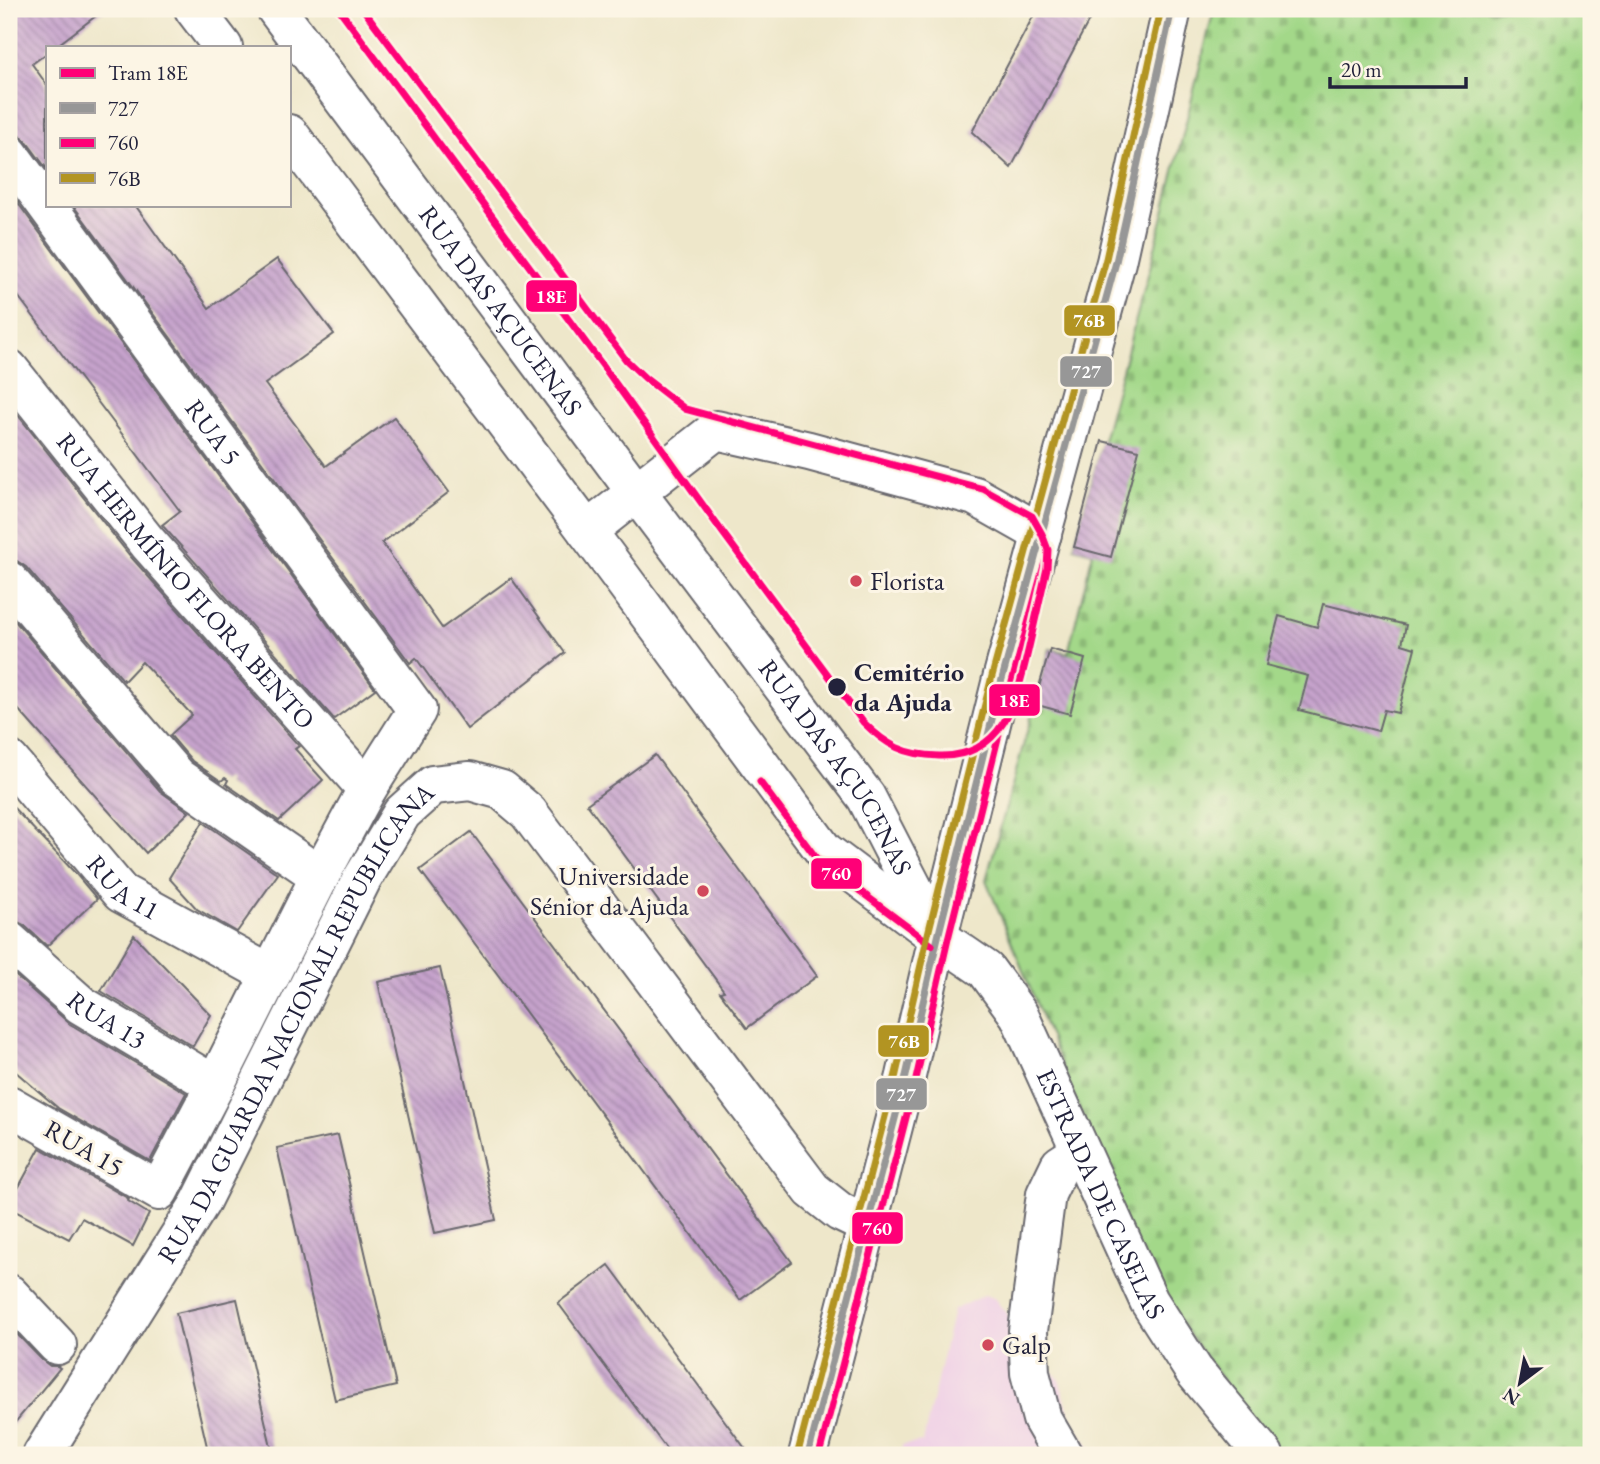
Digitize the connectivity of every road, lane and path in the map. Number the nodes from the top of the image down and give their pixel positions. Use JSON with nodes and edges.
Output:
{"nodes":[{"id":1,"x":194,"y":9,"type":"edge"},
{"id":2,"x":276,"y":9,"type":"edge"},
{"id":3,"x":1172,"y":9,"type":"edge"},
{"id":4,"x":222,"y":46,"type":"edge"},
{"id":5,"x":290,"y":135,"type":"edge"},
{"id":6,"x":9,"y":154,"type":"edge"},
{"id":7,"x":46,"y":204,"type":"edge"},
{"id":8,"x":47,"y":206,"type":"edge"},
{"id":9,"x":9,"y":369,"type":"edge"},
{"id":10,"x":635,"y":492,"type":"junction"},
{"id":11,"x":587,"y":531,"type":"junction"},
{"id":12,"x":1042,"y":534,"type":"junction"},
{"id":13,"x":9,"y":581,"type":"edge"},
{"id":14,"x":9,"y":760,"type":"edge"},
{"id":15,"x":367,"y":789,"type":"junction"},
{"id":16,"x":320,"y":876,"type":"junction"},
{"id":17,"x":938,"y":937,"type":"junction"},
{"id":18,"x":9,"y":941,"type":"edge"},
{"id":19,"x":271,"y":975,"type":"junction"},
{"id":20,"x":215,"y":1085,"type":"junction"},
{"id":21,"x":9,"y":1104,"type":"edge"},
{"id":22,"x":1080,"y":1152,"type":"junction"},
{"id":23,"x":869,"y":1226,"type":"junction"},
{"id":24,"x":9,"y":1294,"type":"edge"},
{"id":25,"x":57,"y":1345,"type":"dead end"},
{"id":26,"x":42,"y":1455,"type":"edge"},
{"id":27,"x":808,"y":1455,"type":"edge"},
{"id":28,"x":1063,"y":1455,"type":"edge"},
{"id":29,"x":1264,"y":1455,"type":"edge"}],
"edges":[{"from":1,"to":4,"type":"street"},
{"from":2,"to":10,"type":"street","name":"RUA DAS AÇUCENAS"},
{"from":3,"to":12,"type":"street"},
{"from":5,"to":11,"type":"street","name":"RUA DAS AÇUCENAS"},
{"from":6,"to":7,"type":"street","name":"RUA 5"},
{"from":8,"to":15,"type":"street","name":"RUA 5"},
{"from":9,"to":15,"type":"street","name":"RUA HERMÍNIO FLORA BENTO"},
{"from":10,"to":11,"type":"street"},
{"from":10,"to":12,"type":"street"},
{"from":10,"to":17,"type":"street","name":"RUA DAS AÇUCENAS"},
{"from":11,"to":17,"type":"street","name":"RUA DAS AÇUCENAS"},
{"from":12,"to":17,"type":"street"},
{"from":13,"to":16,"type":"street"},
{"from":14,"to":19,"type":"street","name":"RUA 11"},
{"from":15,"to":16,"type":"street"},
{"from":16,"to":19,"type":"street"},
{"from":17,"to":22,"type":"street","name":"ESTRADA DE CASELAS"},
{"from":17,"to":23,"type":"street"},
{"from":18,"to":20,"type":"street","name":"RUA 13"},
{"from":19,"to":20,"type":"street"},
{"from":20,"to":21,"type":"street","name":"RUA 15"},
{"from":22,"to":28,"type":"street"},
{"from":22,"to":29,"type":"street","name":"ESTRADA DE CASELAS"},
{"from":23,"to":26,"type":"street","name":"RUA DA GUARDA NACIONAL REPUBLICANA"},
{"from":23,"to":27,"type":"street"},
{"from":24,"to":25,"type":"street"}]}
